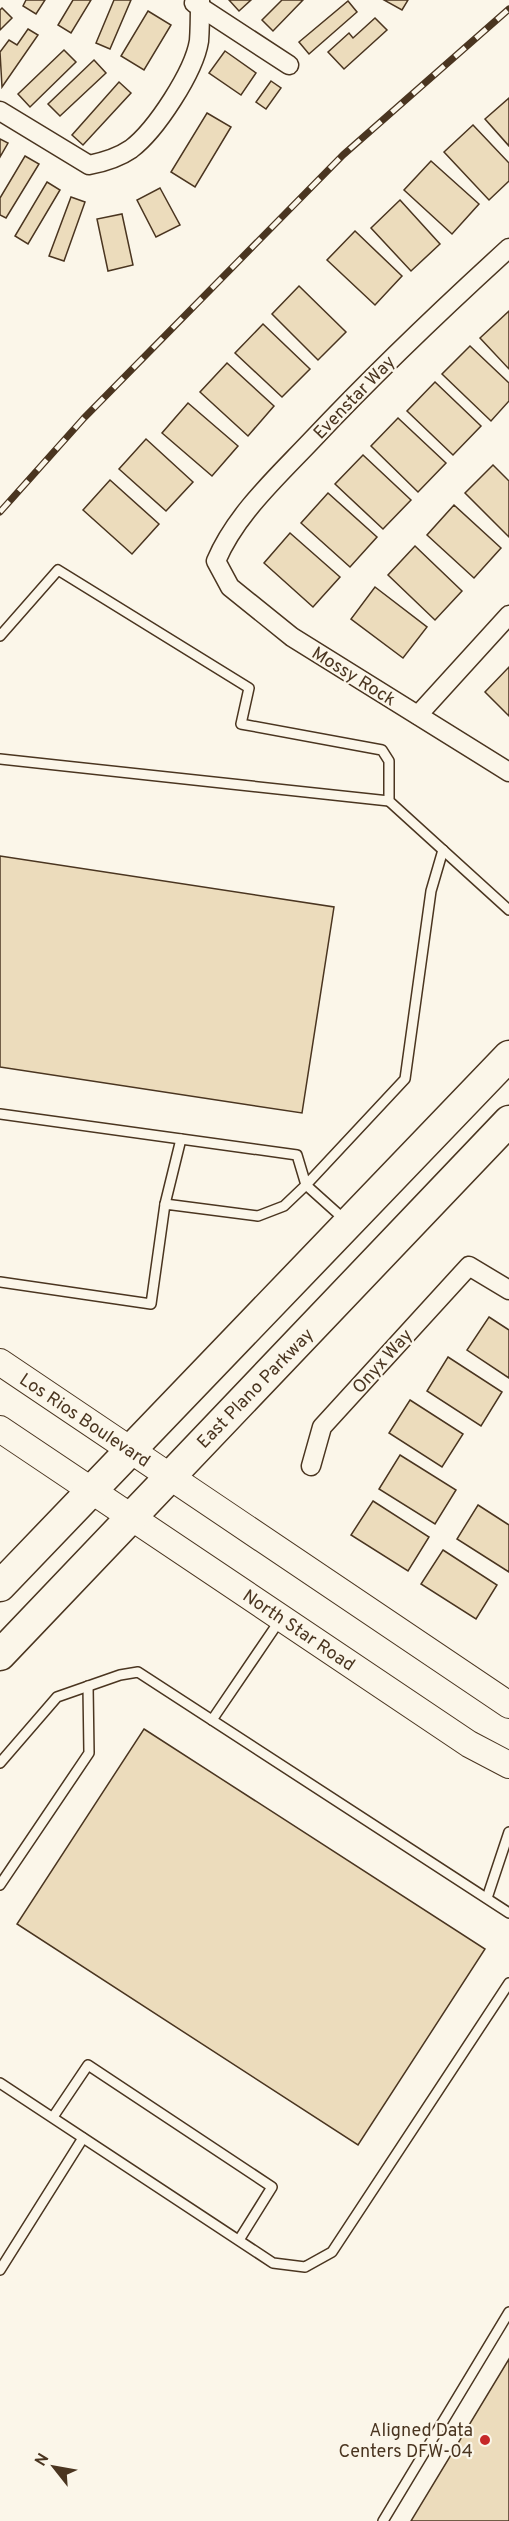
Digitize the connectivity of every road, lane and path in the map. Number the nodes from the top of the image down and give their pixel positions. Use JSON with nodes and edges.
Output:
{"nodes":[{"id":1,"x":197,"y":2,"type":"edge"},
{"id":2,"x":289,"y":65,"type":"dead end"},
{"id":3,"x":0,"y":111,"type":"edge"},
{"id":4,"x":509,"y":248,"type":"edge"},
{"id":5,"x":216,"y":561,"type":"joint"},
{"id":6,"x":509,"y":615,"type":"edge"},
{"id":7,"x":0,"y":636,"type":"edge"},
{"id":8,"x":418,"y":715,"type":"junction"},
{"id":9,"x":0,"y":759,"type":"edge"},
{"id":10,"x":509,"y":772,"type":"edge"},
{"id":11,"x":389,"y":801,"type":"junction"},
{"id":12,"x":443,"y":850,"type":"junction"},
{"id":13,"x":509,"y":910,"type":"edge"},
{"id":14,"x":509,"y":1056,"type":"edge"},
{"id":15,"x":0,"y":1114,"type":"edge"},
{"id":16,"x":509,"y":1121,"type":"edge"},
{"id":17,"x":181,"y":1139,"type":"junction"},
{"id":18,"x":306,"y":1185,"type":"junction"},
{"id":19,"x":165,"y":1204,"type":"junction"},
{"id":20,"x":349,"y":1223,"type":"junction"},
{"id":21,"x":382,"y":1255,"type":"junction"},
{"id":22,"x":0,"y":1282,"type":"edge"},
{"id":23,"x":509,"y":1290,"type":"edge"},
{"id":24,"x":0,"y":1362,"type":"edge"},
{"id":25,"x":0,"y":1429,"type":"edge"},
{"id":26,"x":133,"y":1451,"type":"junction"},
{"id":27,"x":311,"y":1466,"type":"dead end"},
{"id":28,"x":170,"y":1477,"type":"junction"},
{"id":29,"x":93,"y":1490,"type":"junction"},
{"id":30,"x":132,"y":1517,"type":"junction"},
{"id":31,"x":0,"y":1586,"type":"edge"},
{"id":32,"x":282,"y":1618,"type":"junction"},
{"id":33,"x":0,"y":1655,"type":"edge"},
{"id":34,"x":88,"y":1686,"type":"junction"},
{"id":35,"x":509,"y":1705,"type":"edge"},
{"id":36,"x":212,"y":1720,"type":"junction"},
{"id":37,"x":0,"y":1763,"type":"edge"},
{"id":38,"x":509,"y":1765,"type":"edge"},
{"id":39,"x":509,"y":1832,"type":"edge"},
{"id":40,"x":0,"y":1885,"type":"edge"},
{"id":41,"x":487,"y":1898,"type":"junction"},
{"id":42,"x":509,"y":1913,"type":"edge"},
{"id":43,"x":509,"y":1983,"type":"edge"},
{"id":44,"x":0,"y":2083,"type":"edge"},
{"id":45,"x":53,"y":2117,"type":"junction"},
{"id":46,"x":83,"y":2138,"type":"junction"},
{"id":47,"x":239,"y":2240,"type":"junction"},
{"id":48,"x":0,"y":2270,"type":"edge"},
{"id":49,"x":509,"y":2312,"type":"edge"},
{"id":50,"x":383,"y":2521,"type":"edge"}],
"edges":[{"from":1,"to":2,"type":"street"},
{"from":1,"to":3,"type":"street"},
{"from":4,"to":5,"type":"street","name":"Evenstar Way"},
{"from":5,"to":8,"type":"street","name":"Mossy Rock"},
{"from":6,"to":8,"type":"street"},
{"from":7,"to":11,"type":"lane"},
{"from":8,"to":10,"type":"street","name":"Mossy Rock"},
{"from":9,"to":11,"type":"lane"},
{"from":11,"to":12,"type":"lane"},
{"from":12,"to":13,"type":"lane"},
{"from":12,"to":18,"type":"lane"},
{"from":14,"to":20,"type":"main road"},
{"from":15,"to":17,"type":"lane"},
{"from":16,"to":21,"type":"main road","name":"East Plano Parkway"},
{"from":17,"to":18,"type":"lane"},
{"from":17,"to":19,"type":"lane"},
{"from":18,"to":19,"type":"lane"},
{"from":18,"to":20,"type":"lane"},
{"from":19,"to":22,"type":"lane"},
{"from":20,"to":21,"type":"main road"},
{"from":20,"to":26,"type":"main road"},
{"from":21,"to":28,"type":"main road","name":"East Plano Parkway"},
{"from":23,"to":27,"type":"street","name":"Onyx Way"},
{"from":24,"to":26,"type":"main road","name":"Los Rios Boulevard"},
{"from":25,"to":29,"type":"main road"},
{"from":26,"to":28,"type":"main road","name":"Los Rios Boulevard"},
{"from":26,"to":29,"type":"main road"},
{"from":28,"to":30,"type":"main road","name":"East Plano Parkway"},
{"from":28,"to":35,"type":"main road"},
{"from":29,"to":30,"type":"main road","name":"North Star Road"},
{"from":29,"to":31,"type":"main road"},
{"from":30,"to":32,"type":"main road","name":"North Star Road"},
{"from":30,"to":33,"type":"main road","name":"East Plano Parkway"},
{"from":32,"to":36,"type":"lane"},
{"from":32,"to":38,"type":"main road","name":"North Star Road"},
{"from":34,"to":36,"type":"lane"},
{"from":34,"to":37,"type":"lane"},
{"from":34,"to":40,"type":"lane"},
{"from":36,"to":41,"type":"lane"},
{"from":39,"to":41,"type":"lane"},
{"from":41,"to":42,"type":"lane"},
{"from":43,"to":47,"type":"lane"},
{"from":44,"to":45,"type":"lane"},
{"from":45,"to":46,"type":"lane"},
{"from":45,"to":47,"type":"lane"},
{"from":46,"to":47,"type":"lane"},
{"from":46,"to":48,"type":"lane"},
{"from":49,"to":50,"type":"lane"}]}
